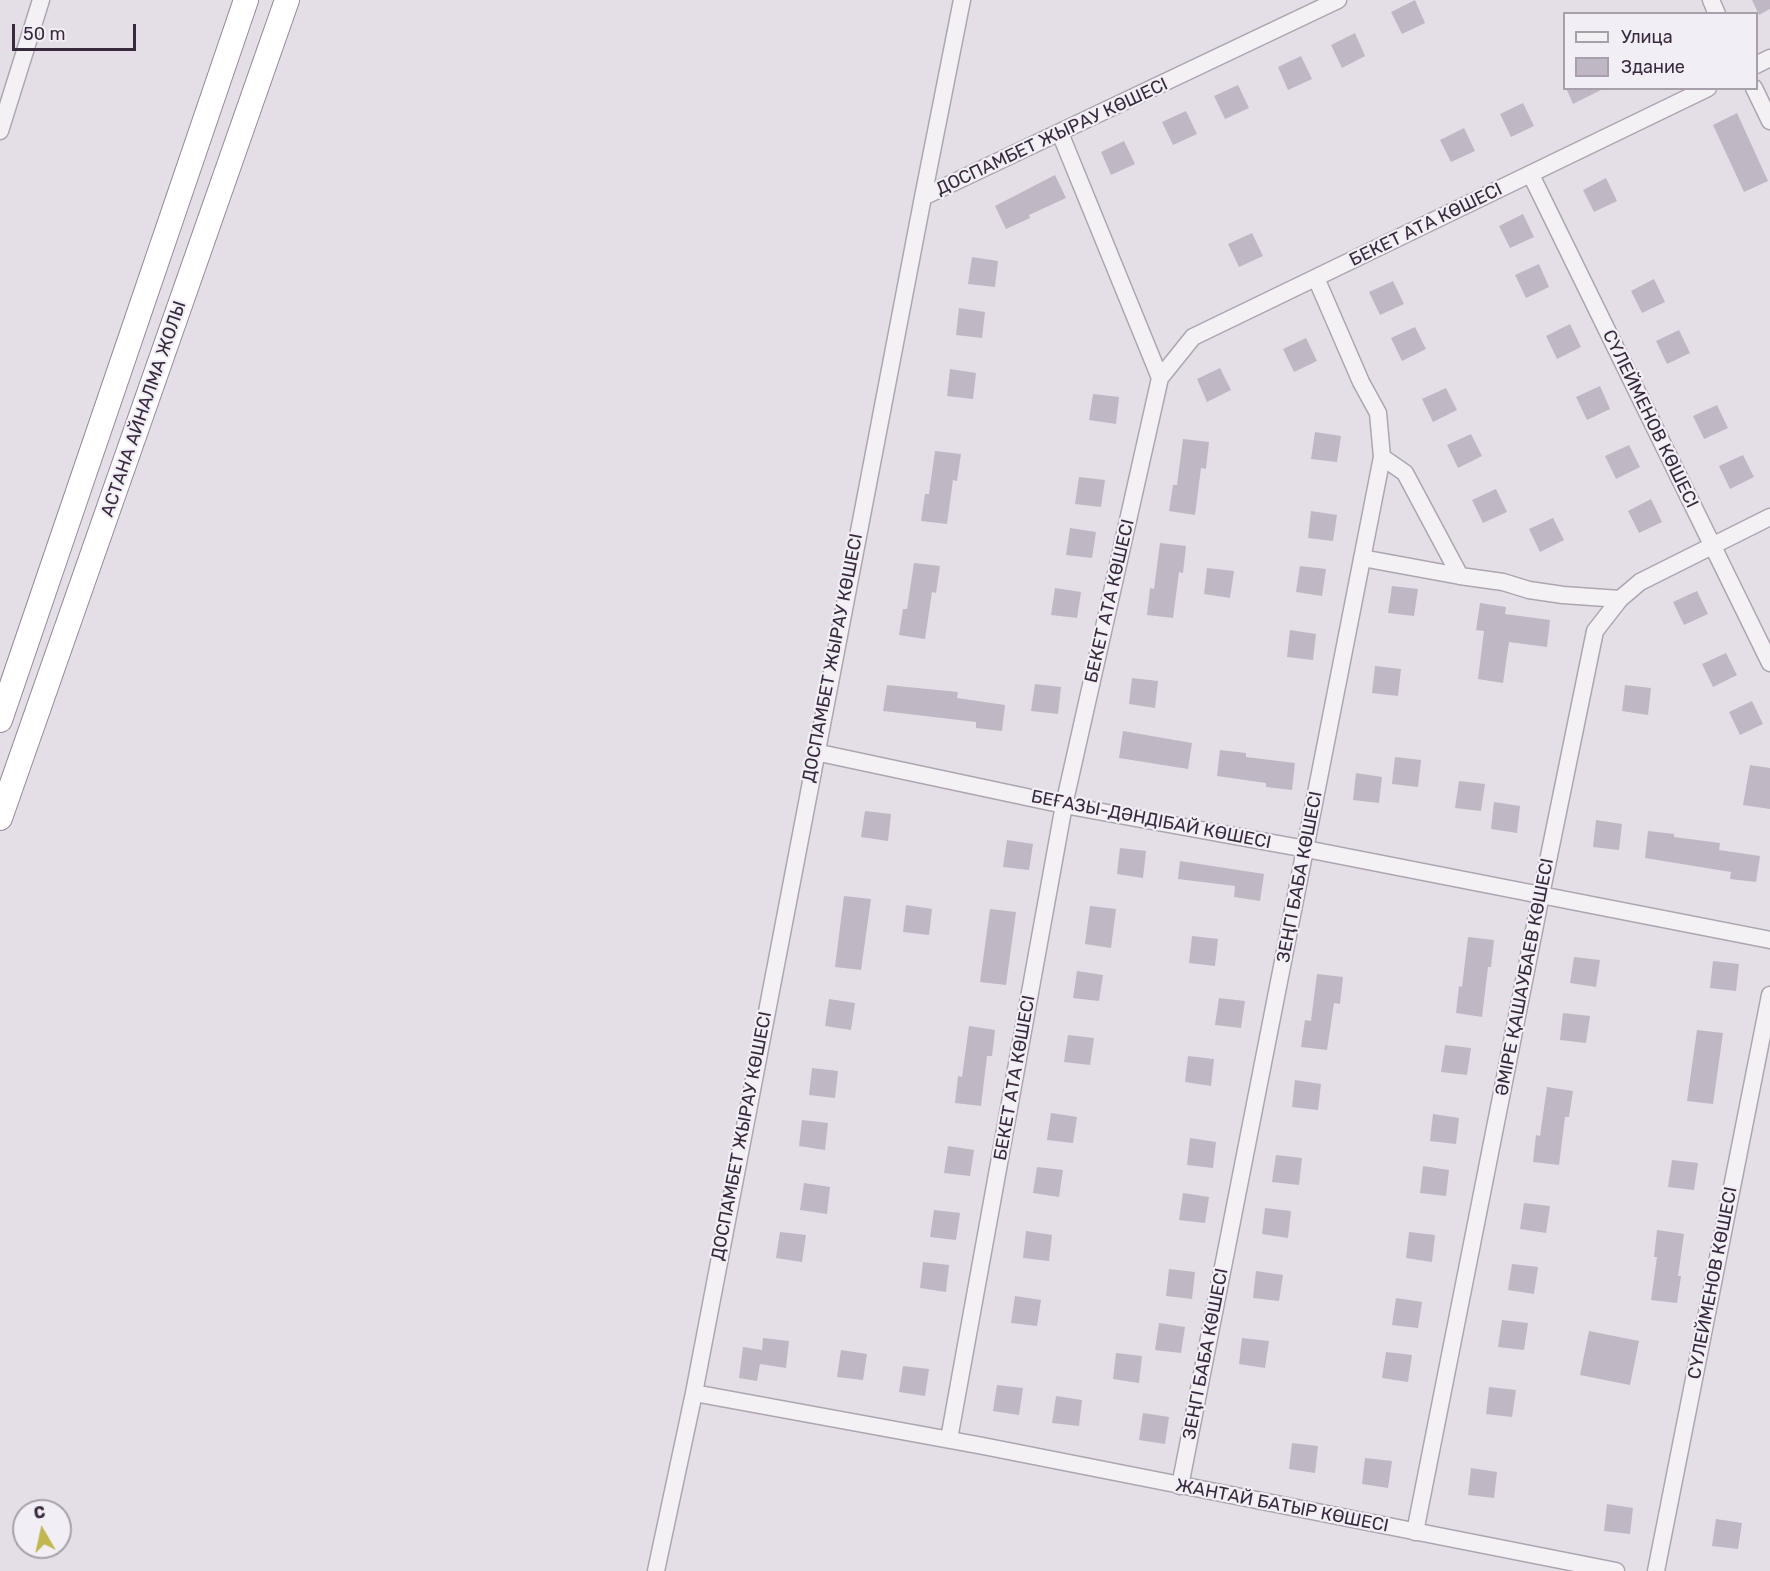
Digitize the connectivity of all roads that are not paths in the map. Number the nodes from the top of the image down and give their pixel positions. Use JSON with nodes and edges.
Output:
{"nodes":[{"id":1,"x":41,"y":0,"type":"edge"},
{"id":2,"x":246,"y":0,"type":"edge"},
{"id":3,"x":287,"y":0,"type":"edge"},
{"id":4,"x":962,"y":0,"type":"edge"},
{"id":5,"x":1338,"y":0,"type":"edge"},
{"id":6,"x":1704,"y":90,"type":"edge"},
{"id":7,"x":1755,"y":90,"type":"edge"},
{"id":8,"x":1770,"y":121,"type":"edge"},
{"id":9,"x":1,"y":124,"type":"edge"},
{"id":10,"x":1060,"y":133,"type":"junction"},
{"id":11,"x":1531,"y":175,"type":"junction"},
{"id":12,"x":923,"y":197,"type":"junction"},
{"id":13,"x":1316,"y":278,"type":"junction"},
{"id":14,"x":1160,"y":378,"type":"junction"},
{"id":15,"x":1382,"y":457,"type":"junction"},
{"id":16,"x":1770,"y":517,"type":"edge"},
{"id":17,"x":1712,"y":546,"type":"junction"},
{"id":18,"x":1362,"y":558,"type":"junction"},
{"id":19,"x":1460,"y":576,"type":"junction"},
{"id":20,"x":1620,"y":598,"type":"junction"},
{"id":21,"x":1770,"y":663,"type":"edge"},
{"id":22,"x":0,"y":720,"type":"edge"},
{"id":23,"x":815,"y":752,"type":"junction"},
{"id":24,"x":1064,"y":805,"type":"junction"},
{"id":25,"x":0,"y":818,"type":"edge"},
{"id":26,"x":1306,"y":849,"type":"junction"},
{"id":27,"x":1541,"y":895,"type":"junction"},
{"id":28,"x":1770,"y":940,"type":"edge"},
{"id":29,"x":1770,"y":995,"type":"edge"},
{"id":30,"x":694,"y":1392,"type":"junction"},
{"id":31,"x":949,"y":1439,"type":"junction"},
{"id":32,"x":1180,"y":1486,"type":"junction"},
{"id":33,"x":1415,"y":1532,"type":"junction"},
{"id":34,"x":656,"y":1571,"type":"edge"},
{"id":35,"x":1616,"y":1571,"type":"edge"},
{"id":36,"x":1656,"y":1571,"type":"edge"}],
"edges":[{"from":1,"to":9,"type":"street"},
{"from":2,"to":22,"type":"highway","name":"АСТАНА АЙНАЛМА ЖОЛЫ"},
{"from":3,"to":25,"type":"highway","name":"АСТАНА АЙНАЛМА ЖОЛЫ"},
{"from":4,"to":12,"type":"street"},
{"from":5,"to":10,"type":"street","name":"ДОСПАМБЕТ ЖЫРАУ КӨШЕСІ"},
{"from":6,"to":11,"type":"street","name":"БЕКЕТ АТА КӨШЕСІ"},
{"from":7,"to":8,"type":"street"},
{"from":10,"to":12,"type":"street","name":"ДОСПАМБЕТ ЖЫРАУ КӨШЕСІ"},
{"from":10,"to":14,"type":"street"},
{"from":11,"to":13,"type":"street","name":"БЕКЕТ АТА КӨШЕСІ"},
{"from":11,"to":17,"type":"street","name":"СҮЛЕЙМЕНОВ КӨШЕСІ"},
{"from":12,"to":23,"type":"street","name":"ДОСПАМБЕТ ЖЫРАУ КӨШЕСІ"},
{"from":13,"to":14,"type":"street","name":"БЕКЕТ АТА КӨШЕСІ"},
{"from":13,"to":15,"type":"street","name":"ЗЕҢГІ БАБА КӨШЕСІ"},
{"from":14,"to":24,"type":"street","name":"БЕКЕТ АТА КӨШЕСІ"},
{"from":15,"to":18,"type":"street","name":"ЗЕҢГІ БАБА КӨШЕСІ"},
{"from":15,"to":19,"type":"street"},
{"from":16,"to":17,"type":"street","name":"ӘМІРЕ ҚАШАУБАЕВ КӨШЕСІ"},
{"from":17,"to":20,"type":"street","name":"ӘМІРЕ ҚАШАУБАЕВ КӨШЕСІ"},
{"from":17,"to":21,"type":"street","name":"СҮЛЕЙМЕНОВ КӨШЕСІ"},
{"from":18,"to":19,"type":"street"},
{"from":18,"to":26,"type":"street","name":"ЗЕҢГІ БАБА КӨШЕСІ"},
{"from":19,"to":20,"type":"street"},
{"from":20,"to":27,"type":"street","name":"ӘМІРЕ ҚАШАУБАЕВ КӨШЕСІ"},
{"from":23,"to":24,"type":"street","name":"БЕҒАЗЫ-ДӘНДІБАЙ КӨШЕСІ"},
{"from":23,"to":30,"type":"street","name":"ДОСПАМБЕТ ЖЫРАУ КӨШЕСІ"},
{"from":24,"to":26,"type":"street","name":"БЕҒАЗЫ-ДӘНДІБАЙ КӨШЕСІ"},
{"from":24,"to":31,"type":"street","name":"БЕКЕТ АТА КӨШЕСІ"},
{"from":26,"to":27,"type":"street","name":"БЕҒАЗЫ-ДӘНДІБАЙ КӨШЕСІ"},
{"from":26,"to":32,"type":"street","name":"ЗЕҢГІ БАБА КӨШЕСІ"},
{"from":27,"to":28,"type":"street","name":"БЕҒАЗЫ-ДӘНДІБАЙ КӨШЕСІ"},
{"from":27,"to":33,"type":"street","name":"ӘМІРЕ ҚАШАУБАЕВ КӨШЕСІ"},
{"from":29,"to":36,"type":"street","name":"СҮЛЕЙМЕНОВ КӨШЕСІ"},
{"from":30,"to":31,"type":"street","name":"ЖАНТАЙ БАТЫР КӨШЕСІ"},
{"from":30,"to":34,"type":"street","name":"ДОСПАМБЕТ ЖЫРАУ КӨШЕСІ"},
{"from":31,"to":32,"type":"street","name":"ЖАНТАЙ БАТЫР КӨШЕСІ"},
{"from":32,"to":33,"type":"street","name":"ЖАНТАЙ БАТЫР КӨШЕСІ"},
{"from":33,"to":35,"type":"street","name":"ЖАНТАЙ БАТЫР КӨШЕСІ"}]}
